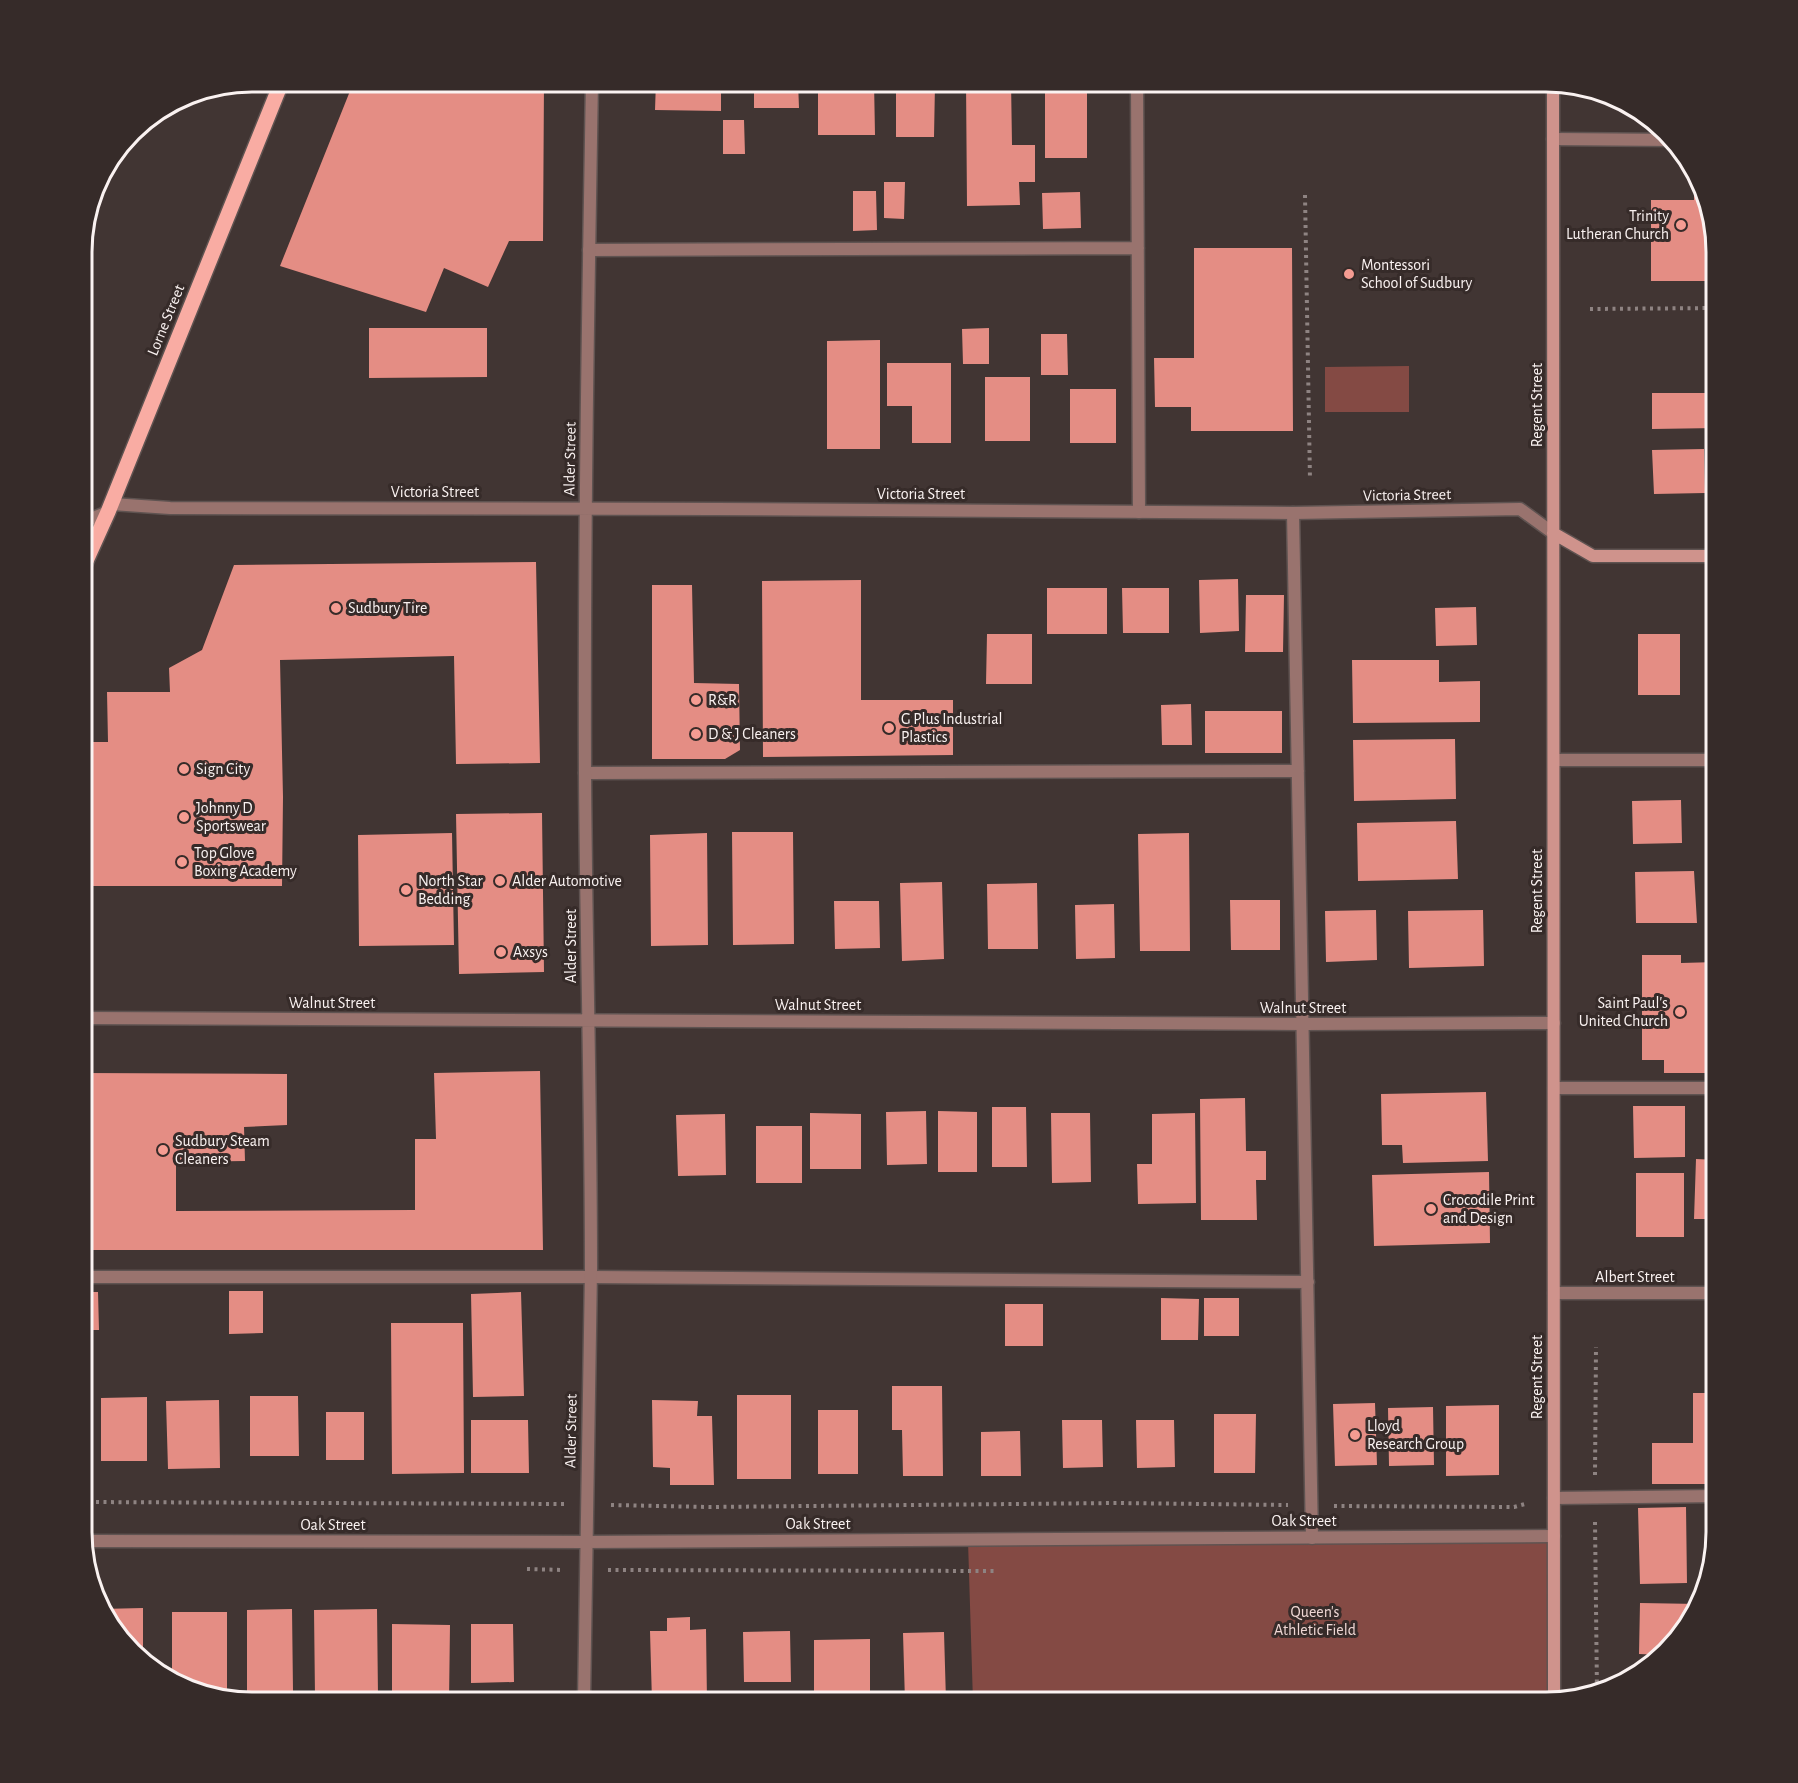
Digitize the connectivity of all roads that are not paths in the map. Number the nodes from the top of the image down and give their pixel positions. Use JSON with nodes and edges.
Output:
{"nodes":[{"id":1,"x":278,"y":92,"type":"edge"},
{"id":2,"x":592,"y":92,"type":"edge"},
{"id":3,"x":1137,"y":92,"type":"edge"},
{"id":4,"x":1553,"y":92,"type":"edge"},
{"id":5,"x":1553,"y":139,"type":"junction"},
{"id":6,"x":1661,"y":140,"type":"edge"},
{"id":7,"x":1138,"y":248,"type":"junction"},
{"id":8,"x":590,"y":250,"type":"junction"},
{"id":9,"x":110,"y":508,"type":"junction"},
{"id":10,"x":586,"y":508,"type":"junction"},
{"id":11,"x":1139,"y":512,"type":"junction"},
{"id":12,"x":1293,"y":513,"type":"junction"},
{"id":13,"x":92,"y":517,"type":"edge"},
{"id":14,"x":1553,"y":533,"type":"junction"},
{"id":15,"x":92,"y":548,"type":"edge"},
{"id":16,"x":1706,"y":556,"type":"edge"},
{"id":17,"x":1554,"y":760,"type":"junction"},
{"id":18,"x":1706,"y":760,"type":"edge"},
{"id":19,"x":1298,"y":771,"type":"junction"},
{"id":20,"x":585,"y":773,"type":"junction"},
{"id":21,"x":92,"y":1018,"type":"edge"},
{"id":22,"x":588,"y":1020,"type":"junction"},
{"id":23,"x":1554,"y":1023,"type":"junction"},
{"id":24,"x":1303,"y":1024,"type":"junction"},
{"id":25,"x":1554,"y":1088,"type":"junction"},
{"id":26,"x":1706,"y":1088,"type":"edge"},
{"id":27,"x":591,"y":1276,"type":"junction"},
{"id":28,"x":92,"y":1278,"type":"edge"},
{"id":29,"x":1308,"y":1282,"type":"junction"},
{"id":30,"x":1554,"y":1293,"type":"junction"},
{"id":31,"x":1706,"y":1293,"type":"edge"},
{"id":32,"x":1706,"y":1496,"type":"edge"},
{"id":33,"x":1554,"y":1498,"type":"junction"},
{"id":34,"x":1554,"y":1536,"type":"junction"},
{"id":35,"x":1312,"y":1538,"type":"junction"},
{"id":36,"x":92,"y":1541,"type":"edge"},
{"id":37,"x":585,"y":1542,"type":"junction"},
{"id":38,"x":1554,"y":1691,"type":"edge"},
{"id":39,"x":584,"y":1692,"type":"edge"}],
"edges":[{"from":1,"to":9,"type":"main road","name":"Lorne Street"},
{"from":2,"to":8,"type":"street","name":"Alder Street"},
{"from":3,"to":7,"type":"street"},
{"from":4,"to":5,"type":"main road","name":"Regent Street"},
{"from":5,"to":6,"type":"street"},
{"from":5,"to":14,"type":"main road","name":"Regent Street"},
{"from":7,"to":8,"type":"street"},
{"from":7,"to":11,"type":"street"},
{"from":8,"to":10,"type":"street","name":"Alder Street"},
{"from":9,"to":10,"type":"street","name":"Victoria Street"},
{"from":9,"to":13,"type":"street"},
{"from":9,"to":15,"type":"main road","name":"Lorne Street"},
{"from":10,"to":11,"type":"street","name":"Victoria Street"},
{"from":10,"to":20,"type":"street","name":"Alder Street"},
{"from":11,"to":12,"type":"street","name":"Victoria Street"},
{"from":12,"to":14,"type":"street","name":"Victoria Street"},
{"from":12,"to":19,"type":"street"},
{"from":14,"to":16,"type":"main road","name":"Victoria Street"},
{"from":14,"to":17,"type":"main road","name":"Regent Street"},
{"from":17,"to":18,"type":"street"},
{"from":17,"to":23,"type":"main road","name":"Regent Street"},
{"from":19,"to":20,"type":"street"},
{"from":19,"to":24,"type":"street"},
{"from":20,"to":22,"type":"street","name":"Alder Street"},
{"from":21,"to":22,"type":"street","name":"Walnut Street"},
{"from":22,"to":24,"type":"street","name":"Walnut Street"},
{"from":22,"to":27,"type":"street","name":"Alder Street"},
{"from":23,"to":24,"type":"street","name":"Walnut Street"},
{"from":23,"to":25,"type":"main road","name":"Regent Street"},
{"from":24,"to":29,"type":"street"},
{"from":25,"to":26,"type":"street"},
{"from":25,"to":30,"type":"main road","name":"Regent Street"},
{"from":27,"to":28,"type":"street"},
{"from":27,"to":29,"type":"street"},
{"from":27,"to":37,"type":"street","name":"Alder Street"},
{"from":29,"to":35,"type":"street"},
{"from":30,"to":31,"type":"street","name":"Albert Street"},
{"from":30,"to":33,"type":"main road","name":"Regent Street"},
{"from":32,"to":33,"type":"street"},
{"from":33,"to":34,"type":"main road","name":"Regent Street"},
{"from":34,"to":35,"type":"street","name":"Oak Street"},
{"from":34,"to":38,"type":"main road","name":"Regent Street"},
{"from":35,"to":37,"type":"street","name":"Oak Street"},
{"from":36,"to":37,"type":"street","name":"Oak Street"},
{"from":37,"to":39,"type":"street","name":"Alder Street"}]}
